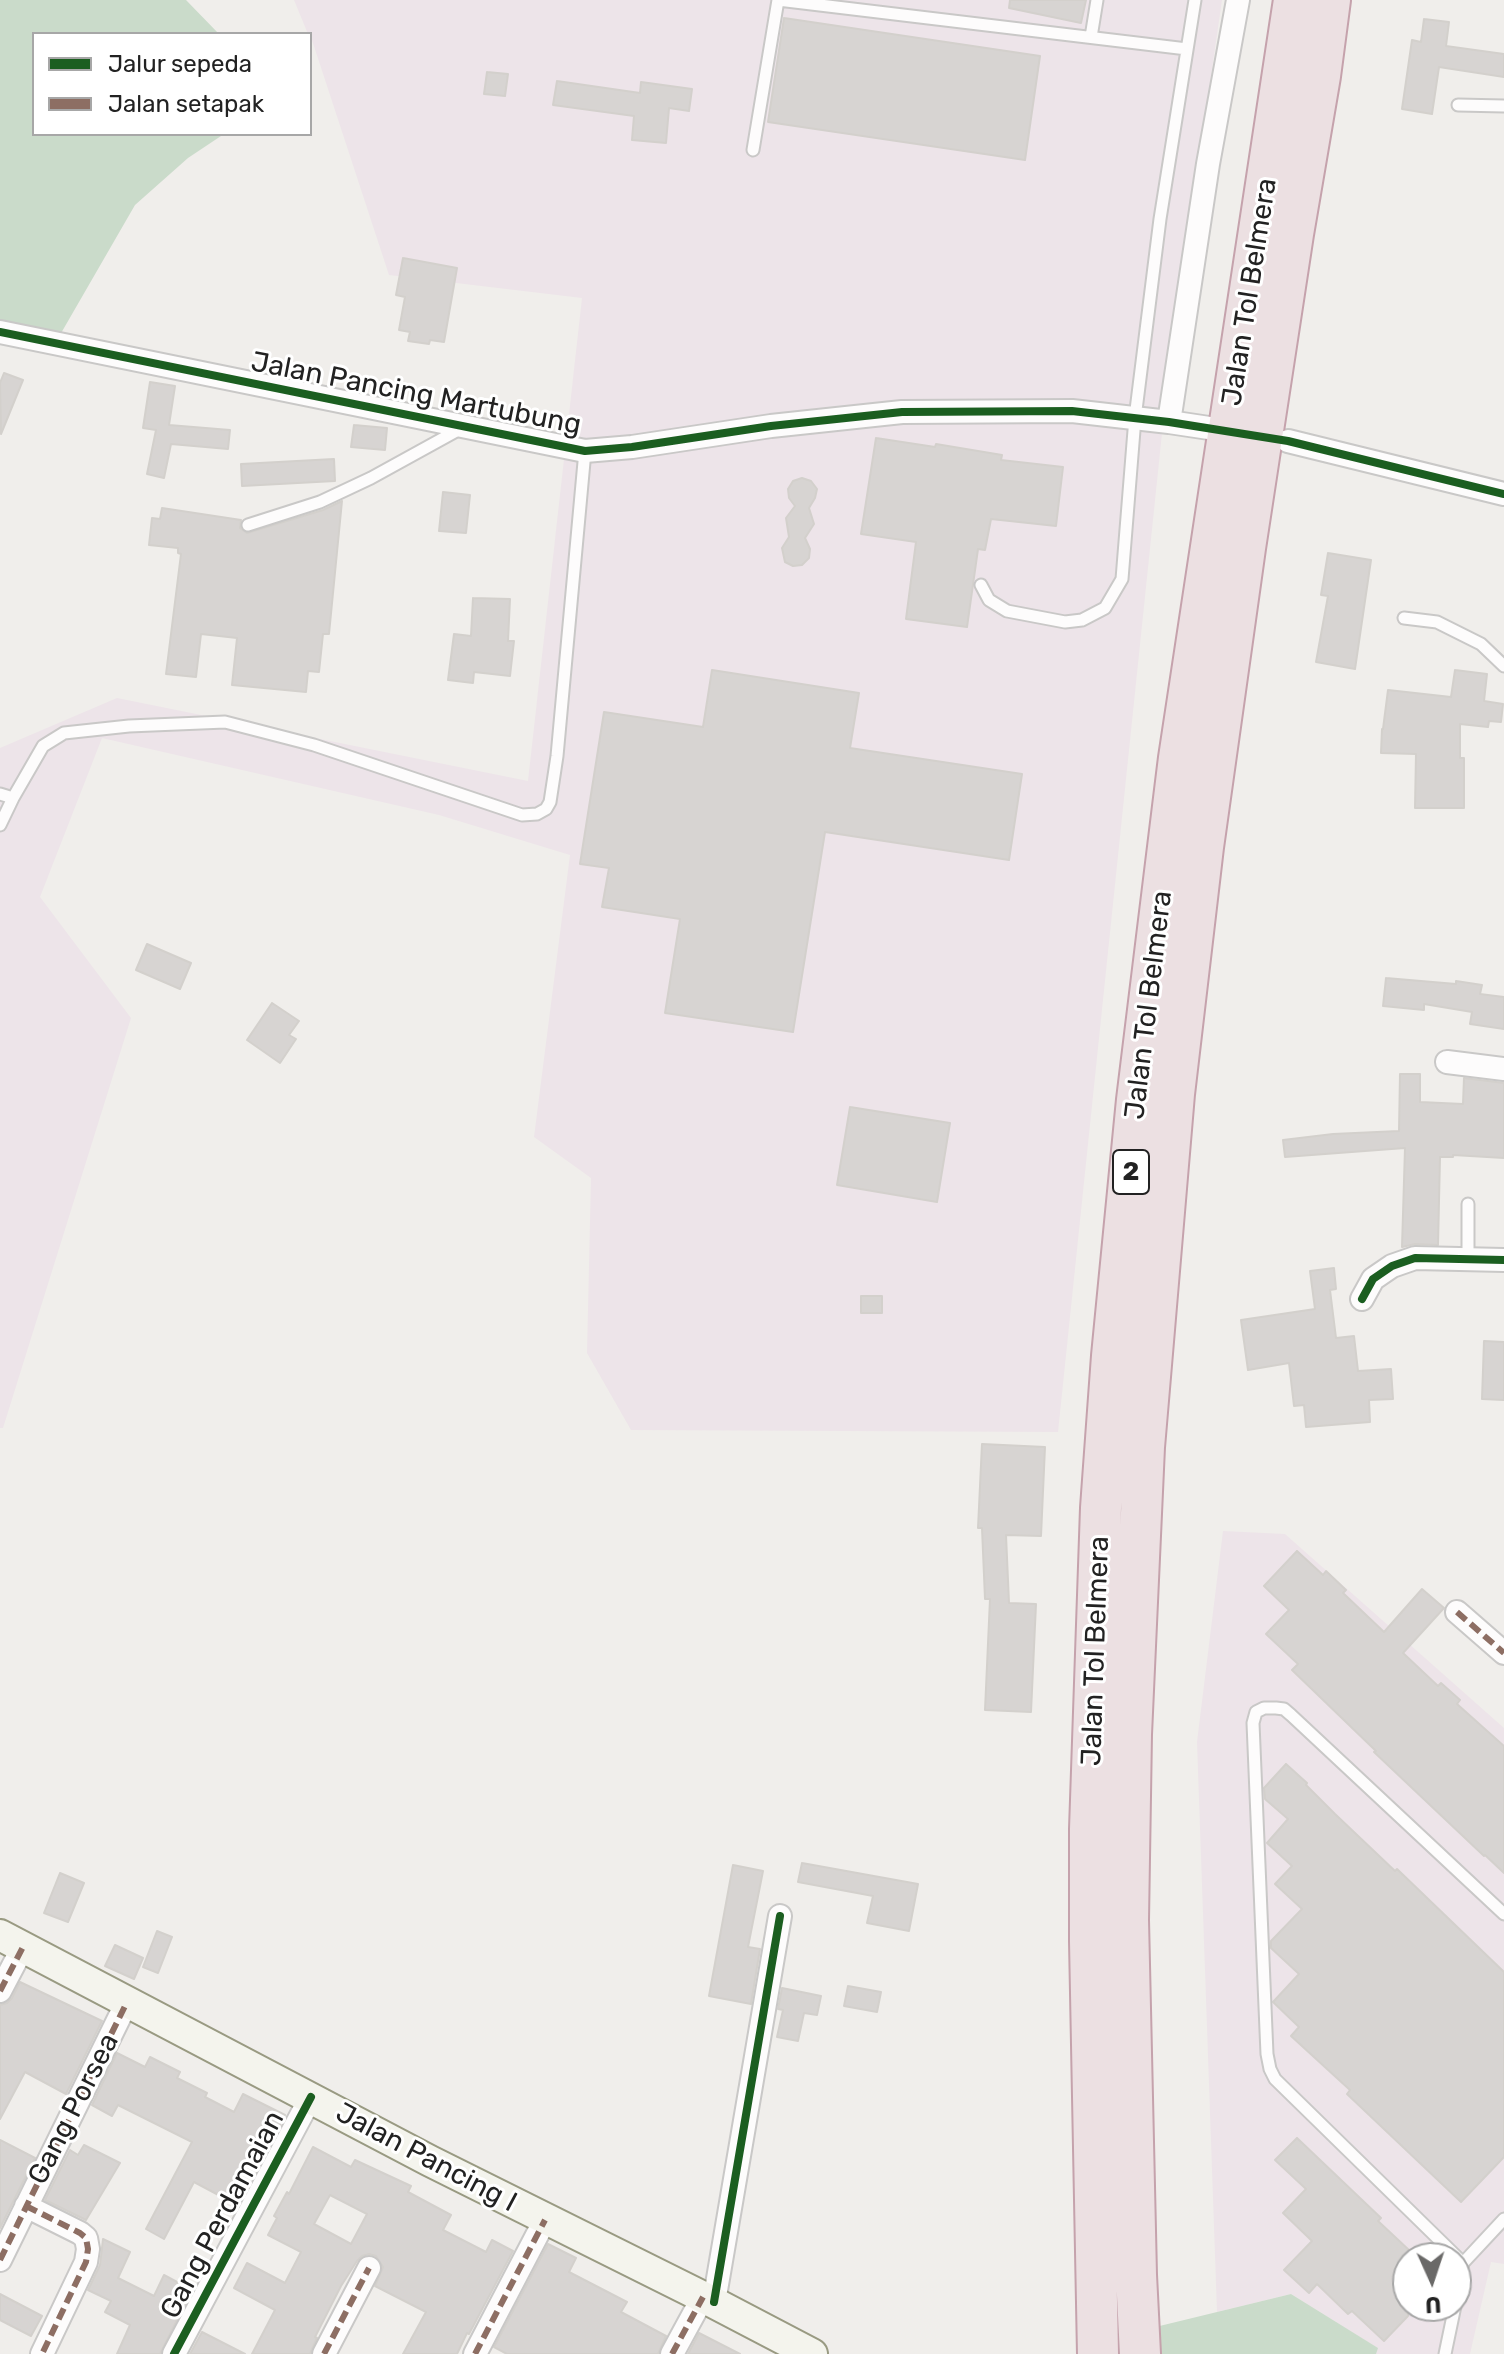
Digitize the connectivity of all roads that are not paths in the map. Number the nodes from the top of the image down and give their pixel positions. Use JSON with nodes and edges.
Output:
{"nodes":[{"id":1,"x":778,"y":0,"type":"edge"},
{"id":2,"x":1097,"y":0,"type":"edge"},
{"id":3,"x":1195,"y":0,"type":"edge"},
{"id":4,"x":1238,"y":0,"type":"edge"},
{"id":5,"x":1294,"y":0,"type":"edge"},
{"id":6,"x":1330,"y":0,"type":"edge"},
{"id":7,"x":1091,"y":37,"type":"junction"},
{"id":8,"x":1187,"y":49,"type":"junction"},
{"id":9,"x":1458,"y":105,"type":"dead end"},
{"id":10,"x":1504,"y":106,"type":"edge"},
{"id":11,"x":753,"y":150,"type":"dead end"},
{"id":12,"x":0,"y":332,"type":"edge"},
{"id":13,"x":1135,"y":418,"type":"junction"},
{"id":14,"x":1169,"y":422,"type":"junction"},
{"id":15,"x":464,"y":426,"type":"junction"},
{"id":16,"x":1209,"y":428,"type":"dead end"},
{"id":17,"x":1288,"y":441,"type":"dead end"},
{"id":18,"x":585,"y":451,"type":"junction"},
{"id":19,"x":1504,"y":494,"type":"edge"},
{"id":20,"x":248,"y":525,"type":"dead end"},
{"id":21,"x":981,"y":585,"type":"dead end"},
{"id":22,"x":1404,"y":618,"type":"dead end"},
{"id":23,"x":1504,"y":666,"type":"edge"},
{"id":24,"x":0,"y":794,"type":"edge"},
{"id":25,"x":13,"y":798,"type":"junction"},
{"id":26,"x":0,"y":825,"type":"edge"},
{"id":27,"x":1447,"y":1062,"type":"dead end"},
{"id":28,"x":1504,"y":1069,"type":"edge"},
{"id":29,"x":1468,"y":1204,"type":"dead end"},
{"id":30,"x":1468,"y":1259,"type":"junction"},
{"id":31,"x":1504,"y":1260,"type":"edge"},
{"id":32,"x":1362,"y":1299,"type":"dead end"},
{"id":33,"x":1457,"y":1612,"type":"dead end"},
{"id":34,"x":1504,"y":1653,"type":"edge"},
{"id":35,"x":1504,"y":1914,"type":"edge"},
{"id":36,"x":780,"y":1916,"type":"dead end"},
{"id":37,"x":11,"y":1941,"type":"edge"},
{"id":38,"x":0,"y":1991,"type":"edge"},
{"id":39,"x":127,"y":2002,"type":"junction"},
{"id":40,"x":311,"y":2097,"type":"junction"},
{"id":41,"x":26,"y":2206,"type":"junction"},
{"id":42,"x":1504,"y":2219,"type":"edge"},
{"id":43,"x":545,"y":2220,"type":"junction"},
{"id":44,"x":1442,"y":2242,"type":"edge"},
{"id":45,"x":1472,"y":2253,"type":"edge"},
{"id":46,"x":0,"y":2260,"type":"edge"},
{"id":47,"x":369,"y":2268,"type":"dead end"},
{"id":48,"x":709,"y":2300,"type":"junction"},
{"id":49,"x":1452,"y":2322,"type":"edge"},
{"id":50,"x":42,"y":2354,"type":"edge"},
{"id":51,"x":174,"y":2354,"type":"edge"},
{"id":52,"x":324,"y":2354,"type":"edge"},
{"id":53,"x":475,"y":2354,"type":"edge"},
{"id":54,"x":672,"y":2354,"type":"edge"},
{"id":55,"x":812,"y":2354,"type":"edge"},
{"id":56,"x":1098,"y":2354,"type":"edge"},
{"id":57,"x":1140,"y":2354,"type":"edge"},
{"id":58,"x":1445,"y":2354,"type":"edge"}],
"edges":[{"from":1,"to":7,"type":"lane"},
{"from":1,"to":11,"type":"lane"},
{"from":2,"to":7,"type":"lane"},
{"from":3,"to":8,"type":"lane"},
{"from":4,"to":14,"type":"street"},
{"from":5,"to":56,"type":"highway","name":"Jalan Tol Belmera","number":"2"},
{"from":6,"to":57,"type":"highway","name":"Jalan Tol Belmera","number":"2"},
{"from":7,"to":8,"type":"lane"},
{"from":8,"to":13,"type":"lane"},
{"from":9,"to":10,"type":"lane"},
{"from":12,"to":15,"type":"street","name":"Jalan Pancing Martubung"},
{"from":13,"to":14,"type":"street","name":"Jalan Pancing Martubung"},
{"from":13,"to":18,"type":"street","name":"Jalan Pancing Martubung"},
{"from":13,"to":21,"type":"lane"},
{"from":14,"to":16,"type":"street","name":"Jalan Pancing Martubung"},
{"from":15,"to":18,"type":"street","name":"Jalan Pancing Martubung"},
{"from":15,"to":20,"type":"lane"},
{"from":17,"to":19,"type":"street"},
{"from":18,"to":25,"type":"lane"},
{"from":22,"to":23,"type":"lane"},
{"from":24,"to":25,"type":"lane"},
{"from":25,"to":26,"type":"lane"},
{"from":27,"to":28,"type":"street"},
{"from":29,"to":30,"type":"lane"},
{"from":30,"to":31,"type":"street"},
{"from":30,"to":32,"type":"street"},
{"from":33,"to":34,"type":"street"},
{"from":35,"to":44,"type":"lane"},
{"from":36,"to":48,"type":"street"},
{"from":37,"to":38,"type":"street"},
{"from":37,"to":39,"type":"main road","name":"Jalan Pancing I"},
{"from":39,"to":40,"type":"main road","name":"Jalan Pancing I"},
{"from":39,"to":41,"type":"street","name":"Gang Porsea"},
{"from":40,"to":43,"type":"main road","name":"Jalan Pancing I"},
{"from":40,"to":51,"type":"street","name":"Gang Perdamaian"},
{"from":41,"to":46,"type":"street","name":"Gang Porsea"},
{"from":41,"to":50,"type":"street"},
{"from":42,"to":45,"type":"lane"},
{"from":43,"to":48,"type":"main road","name":"Jalan Pancing I"},
{"from":43,"to":53,"type":"street"},
{"from":47,"to":52,"type":"street"},
{"from":48,"to":54,"type":"street"},
{"from":48,"to":55,"type":"main road","name":"Jalan Pancing I"},
{"from":49,"to":58,"type":"lane"}]}
